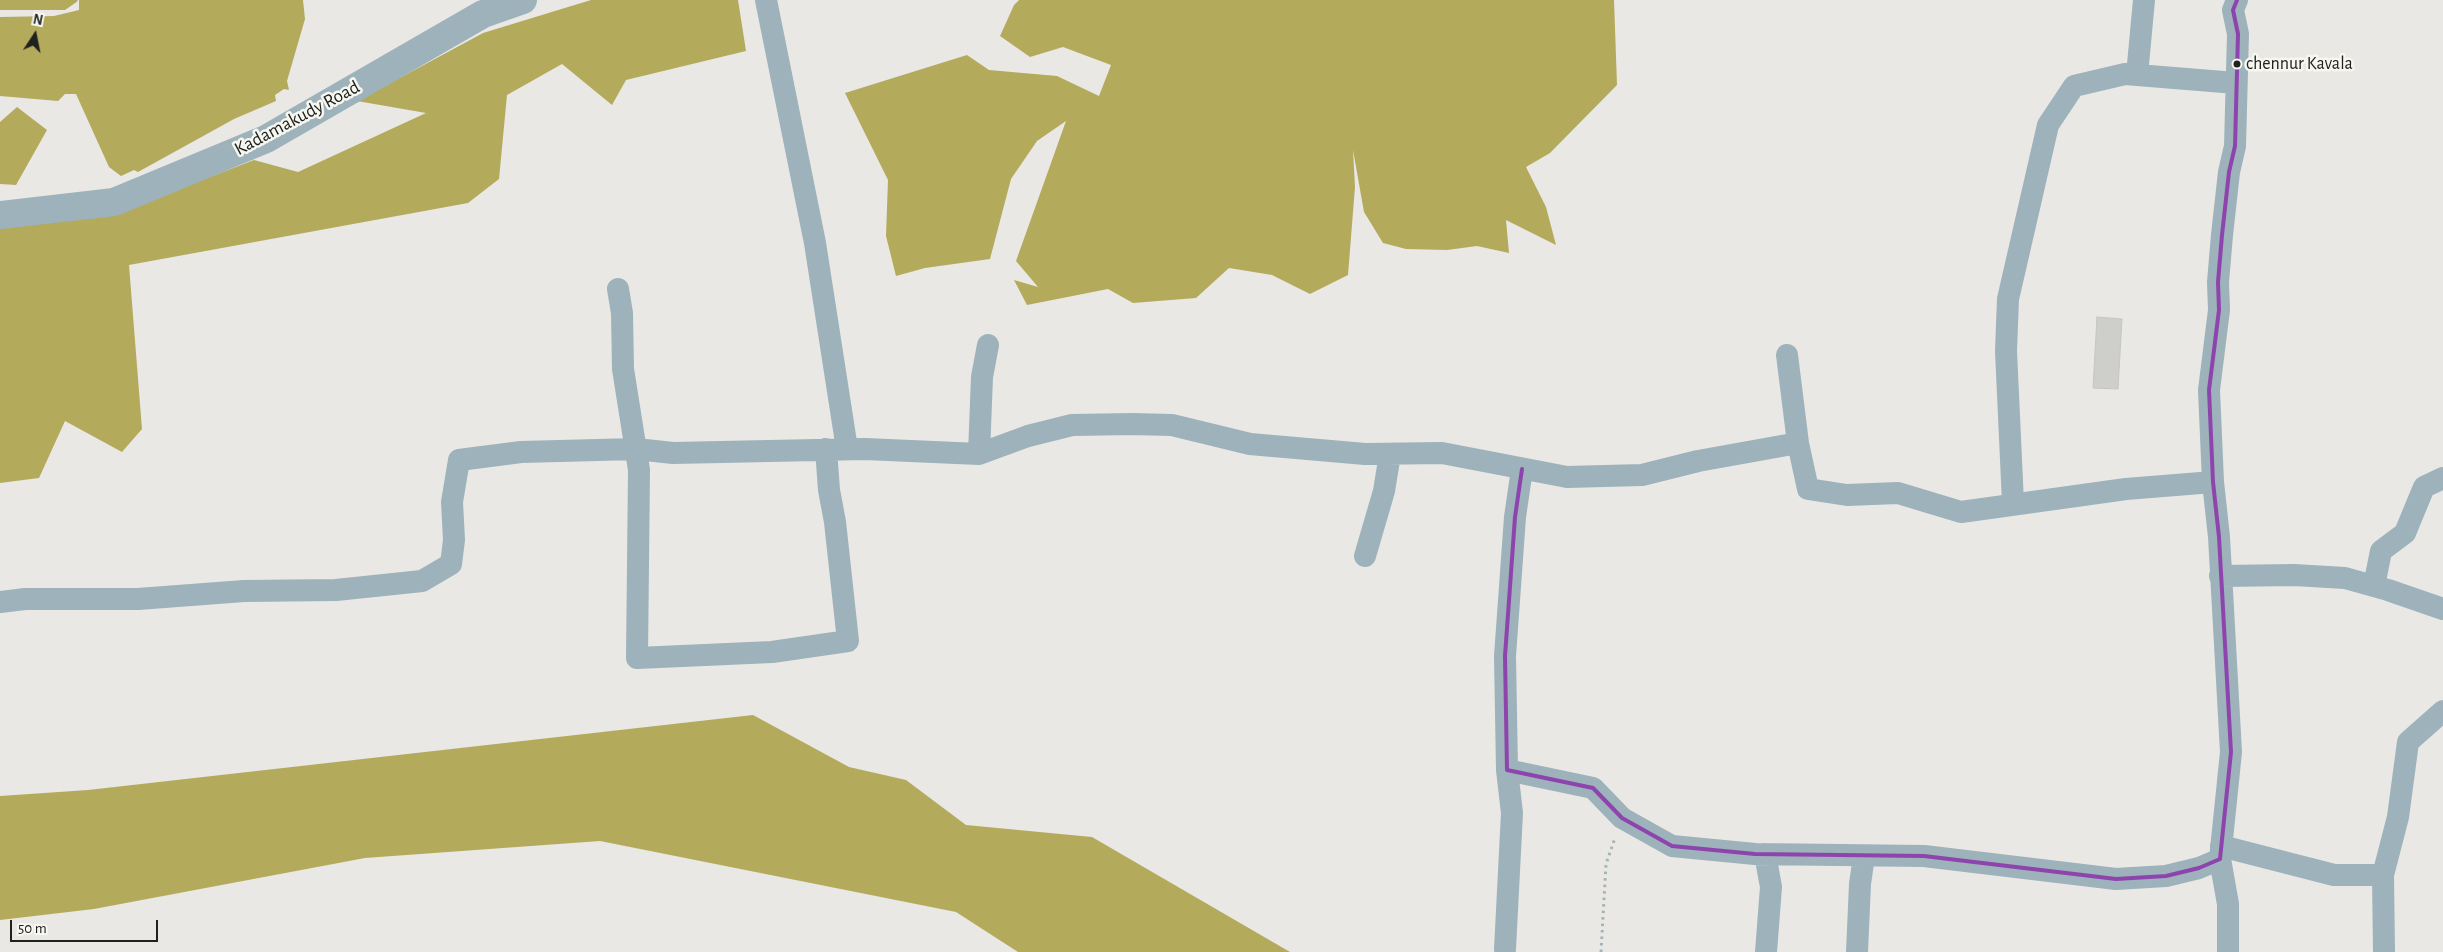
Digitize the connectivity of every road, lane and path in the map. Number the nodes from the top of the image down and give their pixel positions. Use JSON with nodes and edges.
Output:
{"nodes":[{"id":1,"x":523,"y":0,"type":"edge"},
{"id":2,"x":766,"y":0,"type":"edge"},
{"id":3,"x":2144,"y":0,"type":"edge"},
{"id":4,"x":2237,"y":0,"type":"edge"},
{"id":5,"x":2137,"y":75,"type":"junction"},
{"id":6,"x":2236,"y":83,"type":"junction"},
{"id":7,"x":0,"y":215,"type":"edge"},
{"id":8,"x":618,"y":288,"type":"dead end"},
{"id":9,"x":988,"y":345,"type":"dead end"},
{"id":10,"x":1787,"y":355,"type":"dead end"},
{"id":11,"x":1798,"y":444,"type":"junction"},
{"id":12,"x":636,"y":449,"type":"junction"},
{"id":13,"x":836,"y":449,"type":"junction"},
{"id":14,"x":979,"y":454,"type":"junction"},
{"id":15,"x":1390,"y":454,"type":"junction"},
{"id":16,"x":1522,"y":469,"type":"junction"},
{"id":17,"x":2443,"y":478,"type":"edge"},
{"id":18,"x":2213,"y":482,"type":"junction"},
{"id":19,"x":2013,"y":503,"type":"junction"},
{"id":20,"x":1365,"y":556,"type":"dead end"},
{"id":21,"x":2220,"y":576,"type":"junction"},
{"id":22,"x":2374,"y":586,"type":"junction"},
{"id":23,"x":0,"y":602,"type":"edge"},
{"id":24,"x":2443,"y":609,"type":"edge"},
{"id":25,"x":2443,"y":711,"type":"edge"},
{"id":26,"x":1507,"y":770,"type":"junction"},
{"id":27,"x":1622,"y":818,"type":"junction"},
{"id":28,"x":2220,"y":852,"type":"junction"},
{"id":29,"x":1765,"y":854,"type":"junction"},
{"id":30,"x":1864,"y":856,"type":"junction"},
{"id":31,"x":2383,"y":875,"type":"junction"},
{"id":32,"x":1505,"y":949,"type":"dead end"},
{"id":33,"x":1602,"y":952,"type":"edge"},
{"id":34,"x":1766,"y":952,"type":"edge"},
{"id":35,"x":1857,"y":952,"type":"edge"},
{"id":36,"x":2228,"y":952,"type":"edge"},
{"id":37,"x":2384,"y":952,"type":"edge"}],
"edges":[{"from":1,"to":7,"type":"street","name":"Kadamakudy Road"},
{"from":2,"to":13,"type":"street"},
{"from":3,"to":5,"type":"street"},
{"from":4,"to":6,"type":"street"},
{"from":5,"to":6,"type":"street"},
{"from":5,"to":19,"type":"street"},
{"from":6,"to":18,"type":"street"},
{"from":8,"to":12,"type":"street"},
{"from":9,"to":14,"type":"street"},
{"from":10,"to":11,"type":"street"},
{"from":11,"to":16,"type":"street"},
{"from":11,"to":19,"type":"street"},
{"from":12,"to":13,"type":"street"},
{"from":12,"to":13,"type":"street"},
{"from":12,"to":23,"type":"street"},
{"from":13,"to":14,"type":"street"},
{"from":14,"to":15,"type":"street"},
{"from":15,"to":16,"type":"street"},
{"from":15,"to":20,"type":"street"},
{"from":16,"to":26,"type":"street"},
{"from":17,"to":22,"type":"street"},
{"from":18,"to":19,"type":"street"},
{"from":18,"to":21,"type":"street"},
{"from":21,"to":22,"type":"street"},
{"from":21,"to":28,"type":"street"},
{"from":22,"to":24,"type":"street"},
{"from":25,"to":31,"type":"street"},
{"from":26,"to":27,"type":"street"},
{"from":26,"to":32,"type":"street"},
{"from":27,"to":29,"type":"street"},
{"from":27,"to":33,"type":"path"},
{"from":28,"to":30,"type":"street"},
{"from":28,"to":31,"type":"street"},
{"from":28,"to":36,"type":"street"},
{"from":29,"to":30,"type":"street"},
{"from":29,"to":34,"type":"street"},
{"from":30,"to":35,"type":"street"},
{"from":31,"to":37,"type":"street"}]}
